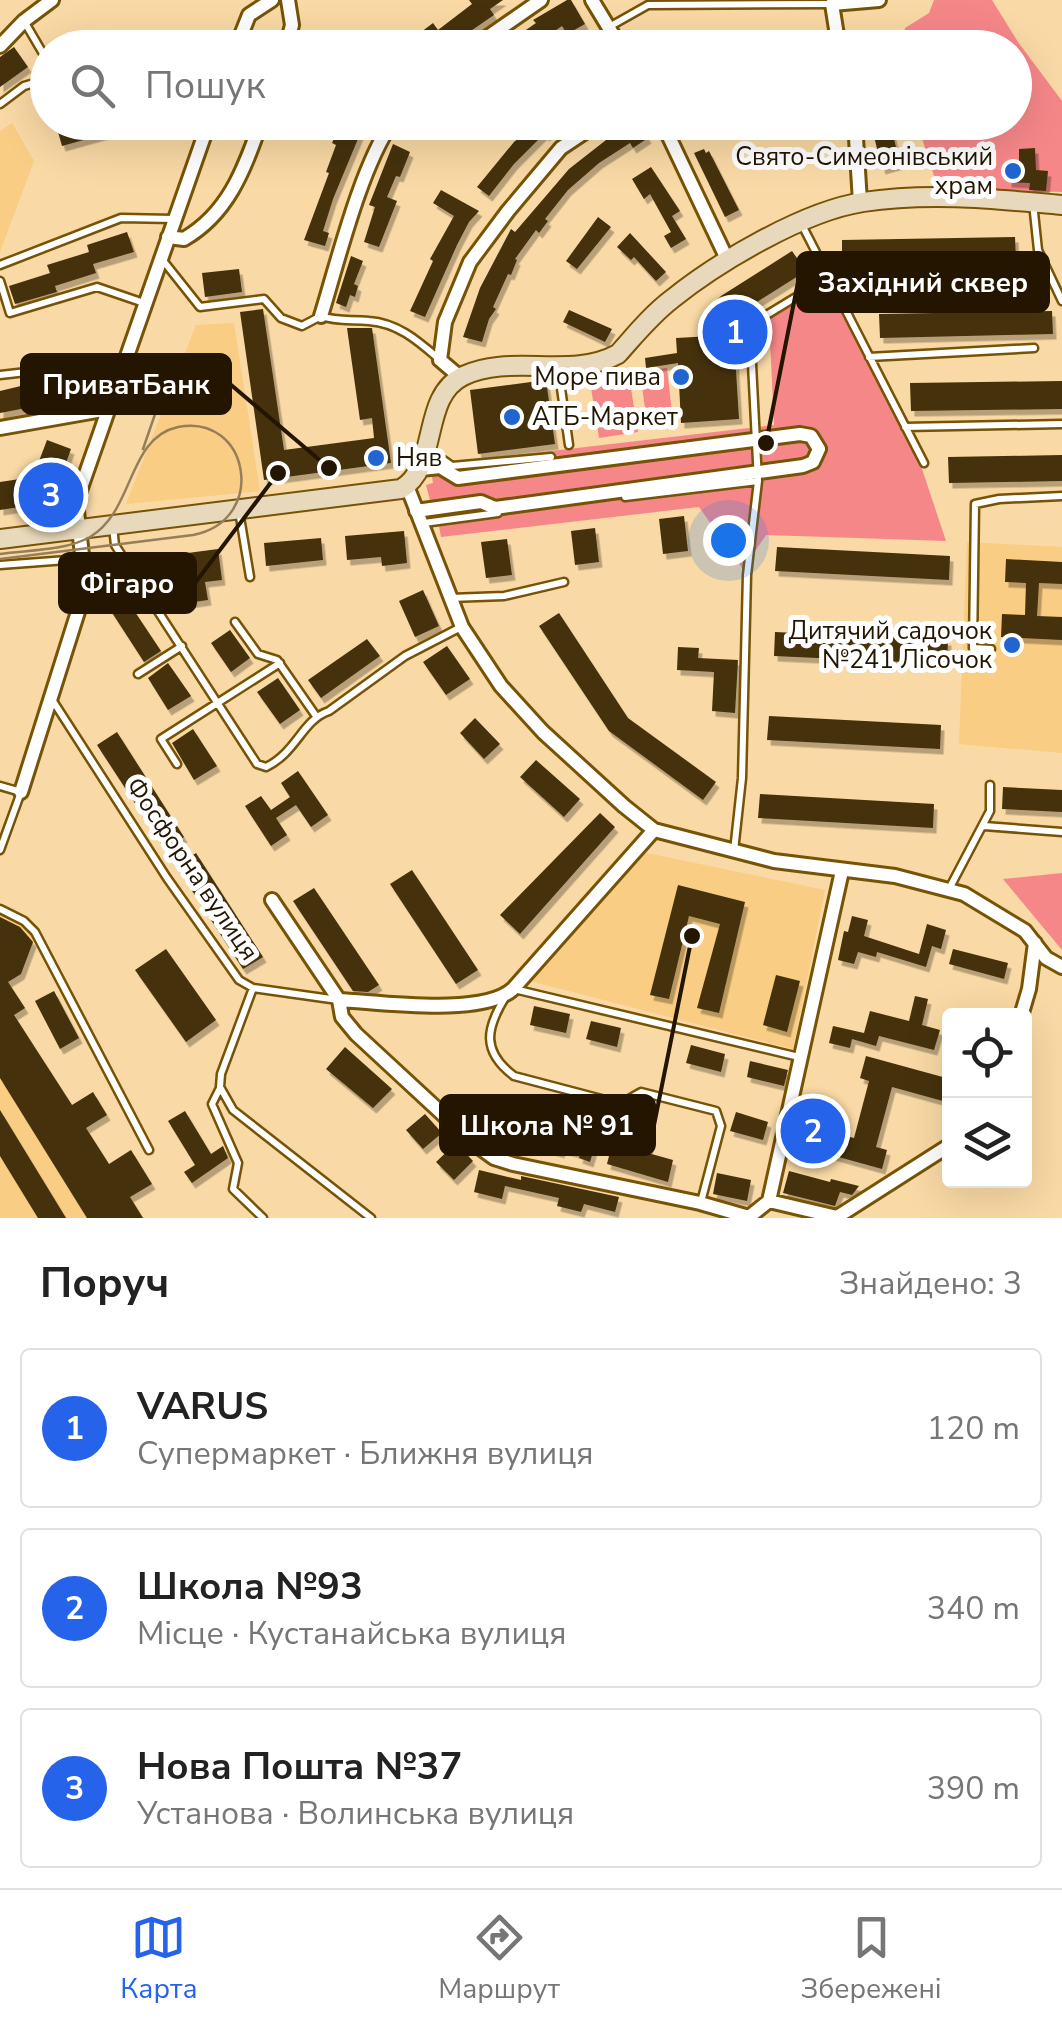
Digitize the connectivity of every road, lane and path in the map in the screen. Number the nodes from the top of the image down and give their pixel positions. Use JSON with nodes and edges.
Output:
{"nodes":[{"id":1,"x":52,"y":0,"type":"edge"},
{"id":2,"x":254,"y":0,"type":"edge"},
{"id":3,"x":272,"y":0,"type":"edge"},
{"id":4,"x":288,"y":0,"type":"edge"},
{"id":5,"x":542,"y":0,"type":"edge"},
{"id":6,"x":592,"y":0,"type":"edge"},
{"id":7,"x":879,"y":0,"type":"edge"},
{"id":8,"x":832,"y":4,"type":"junction"},
{"id":9,"x":249,"y":15,"type":"junction"},
{"id":10,"x":24,"y":20,"type":"junction"},
{"id":11,"x":609,"y":27,"type":"junction"},
{"id":12,"x":30,"y":30,"type":"edge"},
{"id":13,"x":242,"y":30,"type":"edge"},
{"id":14,"x":291,"y":30,"type":"edge"},
{"id":15,"x":498,"y":30,"type":"edge"},
{"id":16,"x":611,"y":30,"type":"edge"},
{"id":17,"x":833,"y":30,"type":"edge"},
{"id":18,"x":0,"y":46,"type":"edge"},
{"id":19,"x":30,"y":84,"type":"edge"},
{"id":20,"x":0,"y":104,"type":"edge"},
{"id":21,"x":203,"y":140,"type":"edge"},
{"id":22,"x":254,"y":140,"type":"edge"},
{"id":23,"x":381,"y":140,"type":"edge"},
{"id":24,"x":573,"y":140,"type":"edge"},
{"id":25,"x":671,"y":140,"type":"edge"},
{"id":26,"x":856,"y":140,"type":"edge"},
{"id":27,"x":860,"y":202,"type":"junction"},
{"id":28,"x":1033,"y":202,"type":"junction"},
{"id":29,"x":1062,"y":205,"type":"edge"},
{"id":30,"x":175,"y":219,"type":"junction"},
{"id":31,"x":800,"y":222,"type":"junction"},
{"id":32,"x":168,"y":237,"type":"junction"},
{"id":33,"x":162,"y":258,"type":"junction"},
{"id":34,"x":728,"y":261,"type":"junction"},
{"id":35,"x":0,"y":265,"type":"edge"},
{"id":36,"x":1048,"y":273,"type":"junction"},
{"id":37,"x":829,"y":277,"type":"junction"},
{"id":38,"x":0,"y":282,"type":"edge"},
{"id":39,"x":1062,"y":301,"type":"edge"},
{"id":40,"x":145,"y":304,"type":"junction"},
{"id":41,"x":321,"y":316,"type":"junction"},
{"id":42,"x":1034,"y":348,"type":"dead end"},
{"id":43,"x":869,"y":357,"type":"junction"},
{"id":44,"x":440,"y":360,"type":"junction"},
{"id":45,"x":558,"y":365,"type":"junction"},
{"id":46,"x":122,"y":373,"type":"junction"},
{"id":47,"x":0,"y":376,"type":"edge"},
{"id":48,"x":460,"y":378,"type":"junction"},
{"id":49,"x":108,"y":409,"type":"junction"},
{"id":50,"x":1062,"y":424,"type":"edge"},
{"id":51,"x":905,"y":427,"type":"junction"},
{"id":52,"x":0,"y":428,"type":"edge"},
{"id":53,"x":755,"y":440,"type":"junction"},
{"id":54,"x":569,"y":445,"type":"dead end"},
{"id":55,"x":426,"y":448,"type":"junction"},
{"id":56,"x":551,"y":457,"type":"dead end"},
{"id":57,"x":924,"y":463,"type":"dead end"},
{"id":58,"x":421,"y":469,"type":"junction"},
{"id":59,"x":758,"y":476,"type":"junction"},
{"id":60,"x":407,"y":486,"type":"junction"},
{"id":61,"x":1062,"y":496,"type":"edge"},
{"id":62,"x":239,"y":510,"type":"junction"},
{"id":63,"x":420,"y":517,"type":"junction"},
{"id":64,"x":113,"y":525,"type":"junction"},
{"id":65,"x":78,"y":530,"type":"junction"},
{"id":66,"x":0,"y":539,"type":"edge"},
{"id":67,"x":81,"y":559,"type":"junction"},
{"id":68,"x":0,"y":565,"type":"edge"},
{"id":69,"x":250,"y":578,"type":"dead end"},
{"id":70,"x":564,"y":582,"type":"dead end"},
{"id":71,"x":449,"y":598,"type":"junction"},
{"id":72,"x":235,"y":622,"type":"dead end"},
{"id":73,"x":462,"y":627,"type":"junction"},
{"id":74,"x":182,"y":646,"type":"junction"},
{"id":75,"x":992,"y":649,"type":"dead end"},
{"id":76,"x":280,"y":663,"type":"junction"},
{"id":77,"x":138,"y":674,"type":"dead end"},
{"id":78,"x":50,"y":697,"type":"junction"},
{"id":79,"x":218,"y":703,"type":"junction"},
{"id":80,"x":316,"y":716,"type":"junction"},
{"id":81,"x":177,"y":764,"type":"dead end"},
{"id":82,"x":990,"y":785,"type":"dead end"},
{"id":83,"x":0,"y":786,"type":"edge"},
{"id":84,"x":21,"y":792,"type":"junction"},
{"id":85,"x":984,"y":826,"type":"junction"},
{"id":86,"x":654,"y":830,"type":"junction"},
{"id":87,"x":1062,"y":832,"type":"edge"},
{"id":88,"x":0,"y":850,"type":"edge"},
{"id":89,"x":734,"y":852,"type":"junction"},
{"id":90,"x":842,"y":871,"type":"junction"},
{"id":91,"x":949,"y":890,"type":"junction"},
{"id":92,"x":272,"y":900,"type":"dead end"},
{"id":93,"x":0,"y":909,"type":"edge"},
{"id":94,"x":1035,"y":943,"type":"junction"},
{"id":95,"x":1062,"y":967,"type":"edge"},
{"id":96,"x":253,"y":988,"type":"junction"},
{"id":97,"x":510,"y":992,"type":"junction"},
{"id":98,"x":339,"y":1000,"type":"junction"},
{"id":99,"x":1023,"y":1008,"type":"edge"},
{"id":100,"x":802,"y":1058,"type":"junction"},
{"id":101,"x":220,"y":1087,"type":"junction"},
{"id":102,"x":149,"y":1150,"type":"dead end"},
{"id":103,"x":942,"y":1150,"type":"edge"},
{"id":104,"x":769,"y":1200,"type":"junction"},
{"id":105,"x":700,"y":1204,"type":"junction"},
{"id":106,"x":262,"y":1218,"type":"edge"},
{"id":107,"x":371,"y":1218,"type":"edge"}],
"edges":[{"from":1,"to":10,"type":"street"},
{"from":2,"to":9,"type":"street"},
{"from":3,"to":9,"type":"street"},
{"from":4,"to":14,"type":"street"},
{"from":5,"to":15,"type":"street"},
{"from":6,"to":11,"type":"street"},
{"from":7,"to":8,"type":"street"},
{"from":8,"to":11,"type":"lane"},
{"from":8,"to":17,"type":"street"},
{"from":9,"to":13,"type":"street"},
{"from":10,"to":12,"type":"lane"},
{"from":10,"to":18,"type":"street"},
{"from":11,"to":16,"type":"street"},
{"from":19,"to":20,"type":"lane"},
{"from":21,"to":30,"type":"street"},
{"from":22,"to":32,"type":"street"},
{"from":23,"to":41,"type":"street"},
{"from":24,"to":44,"type":"street"},
{"from":25,"to":34,"type":"street"},
{"from":26,"to":27,"type":"street"},
{"from":27,"to":28,"type":"street"},
{"from":27,"to":31,"type":"street"},
{"from":28,"to":29,"type":"street"},
{"from":28,"to":36,"type":"lane"},
{"from":30,"to":32,"type":"street"},
{"from":30,"to":35,"type":"lane"},
{"from":31,"to":34,"type":"street"},
{"from":31,"to":37,"type":"lane"},
{"from":32,"to":33,"type":"street"},
{"from":33,"to":40,"type":"street"},
{"from":33,"to":41,"type":"lane"},
{"from":34,"to":45,"type":"street"},
{"from":36,"to":37,"type":"lane"},
{"from":36,"to":39,"type":"lane"},
{"from":37,"to":43,"type":"lane"},
{"from":37,"to":53,"type":"lane"},
{"from":38,"to":40,"type":"lane"},
{"from":40,"to":46,"type":"street"},
{"from":41,"to":44,"type":"lane"},
{"from":42,"to":43,"type":"lane"},
{"from":43,"to":51,"type":"lane"},
{"from":44,"to":48,"type":"street"},
{"from":45,"to":48,"type":"street"},
{"from":45,"to":54,"type":"lane"},
{"from":46,"to":47,"type":"lane"},
{"from":46,"to":49,"type":"street"},
{"from":48,"to":55,"type":"street"},
{"from":49,"to":52,"type":"street"},
{"from":49,"to":65,"type":"street"},
{"from":50,"to":51,"type":"lane"},
{"from":51,"to":57,"type":"lane"},
{"from":53,"to":58,"type":"street"},
{"from":53,"to":59,"type":"lane"},
{"from":53,"to":59,"type":"street"},
{"from":55,"to":56,"type":"lane"},
{"from":55,"to":58,"type":"street"},
{"from":58,"to":60,"type":"street"},
{"from":59,"to":63,"type":"street"},
{"from":59,"to":89,"type":"lane"},
{"from":60,"to":62,"type":"street"},
{"from":60,"to":63,"type":"street"},
{"from":61,"to":75,"type":"lane"},
{"from":62,"to":64,"type":"street"},
{"from":62,"to":69,"type":"lane"},
{"from":63,"to":71,"type":"street"},
{"from":64,"to":65,"type":"street"},
{"from":64,"to":74,"type":"lane"},
{"from":65,"to":66,"type":"street"},
{"from":65,"to":67,"type":"street"},
{"from":67,"to":68,"type":"lane"},
{"from":67,"to":78,"type":"street"},
{"from":70,"to":71,"type":"lane"},
{"from":71,"to":73,"type":"street"},
{"from":72,"to":76,"type":"lane"},
{"from":73,"to":80,"type":"lane"},
{"from":73,"to":86,"type":"street"},
{"from":74,"to":77,"type":"lane"},
{"from":74,"to":79,"type":"lane"},
{"from":76,"to":79,"type":"lane"},
{"from":76,"to":80,"type":"lane"},
{"from":78,"to":84,"type":"street"},
{"from":78,"to":96,"type":"lane","name":"Фосфорна вулиця"},
{"from":79,"to":80,"type":"lane"},
{"from":79,"to":81,"type":"lane"},
{"from":82,"to":85,"type":"lane"},
{"from":83,"to":84,"type":"lane"},
{"from":84,"to":88,"type":"lane"},
{"from":85,"to":87,"type":"lane"},
{"from":85,"to":91,"type":"lane"},
{"from":86,"to":89,"type":"street"},
{"from":86,"to":97,"type":"street"},
{"from":89,"to":90,"type":"street"},
{"from":90,"to":91,"type":"street"},
{"from":90,"to":100,"type":"street"},
{"from":91,"to":94,"type":"street"},
{"from":92,"to":98,"type":"street","name":"Фосфорна вулиця"},
{"from":93,"to":102,"type":"lane"},
{"from":94,"to":95,"type":"street"},
{"from":94,"to":99,"type":"street"},
{"from":96,"to":98,"type":"lane","name":"Фосфорна вулиця"},
{"from":96,"to":101,"type":"lane"},
{"from":97,"to":98,"type":"street","name":"Фосфорна вулиця"},
{"from":97,"to":100,"type":"lane"},
{"from":97,"to":105,"type":"lane"},
{"from":98,"to":105,"type":"street"},
{"from":100,"to":104,"type":"street"},
{"from":101,"to":106,"type":"lane"},
{"from":101,"to":107,"type":"lane"},
{"from":103,"to":104,"type":"street"},
{"from":104,"to":105,"type":"street"}]}
